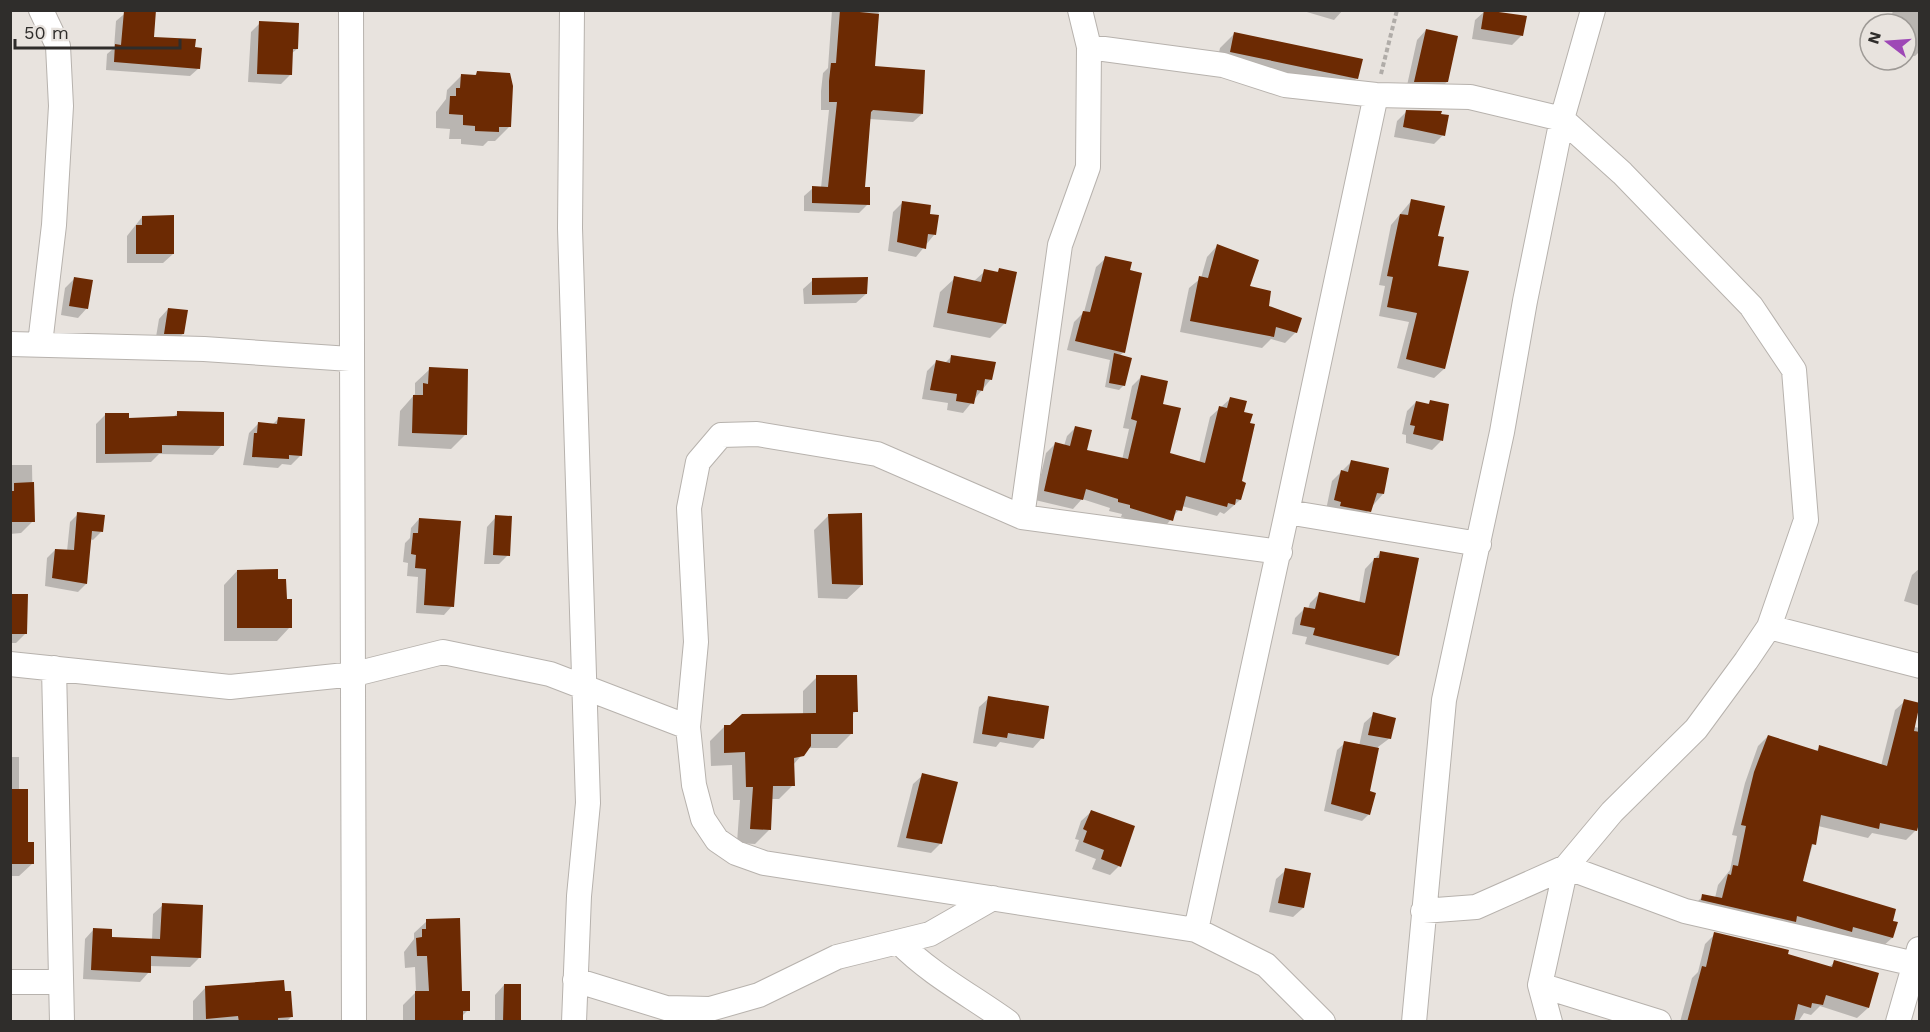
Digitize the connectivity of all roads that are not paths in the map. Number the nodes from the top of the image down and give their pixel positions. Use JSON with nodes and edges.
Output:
{"nodes":[{"id":1,"x":41,"y":10,"type":"edge"},
{"id":2,"x":351,"y":10,"type":"edge"},
{"id":3,"x":572,"y":10,"type":"edge"},
{"id":4,"x":1080,"y":10,"type":"edge"},
{"id":5,"x":1593,"y":10,"type":"edge"},
{"id":6,"x":1089,"y":47,"type":"junction"},
{"id":7,"x":1376,"y":95,"type":"junction"},
{"id":8,"x":1562,"y":119,"type":"junction"},
{"id":9,"x":10,"y":344,"type":"edge"},
{"id":10,"x":40,"y":344,"type":"junction"},
{"id":11,"x":350,"y":359,"type":"junction"},
{"id":12,"x":1287,"y":512,"type":"junction"},
{"id":13,"x":1022,"y":517,"type":"junction"},
{"id":14,"x":1479,"y":544,"type":"junction"},
{"id":15,"x":1280,"y":552,"type":"junction"},
{"id":16,"x":1769,"y":627,"type":"junction"},
{"id":17,"x":10,"y":664,"type":"edge"},
{"id":18,"x":1920,"y":666,"type":"edge"},
{"id":19,"x":54,"y":668,"type":"junction"},
{"id":20,"x":355,"y":675,"type":"junction"},
{"id":21,"x":585,"y":687,"type":"junction"},
{"id":22,"x":688,"y":727,"type":"junction"},
{"id":23,"x":1566,"y":867,"type":"junction"},
{"id":24,"x":993,"y":898,"type":"junction"},
{"id":25,"x":1423,"y":911,"type":"junction"},
{"id":26,"x":1196,"y":930,"type":"junction"},
{"id":27,"x":899,"y":942,"type":"junction"},
{"id":28,"x":1917,"y":956,"type":"edge"},
{"id":29,"x":575,"y":980,"type":"junction"},
{"id":30,"x":10,"y":982,"type":"edge"},
{"id":31,"x":59,"y":982,"type":"junction"},
{"id":32,"x":1540,"y":985,"type":"junction"},
{"id":33,"x":62,"y":1022,"type":"edge"},
{"id":34,"x":354,"y":1022,"type":"edge"},
{"id":35,"x":574,"y":1022,"type":"edge"},
{"id":36,"x":1008,"y":1022,"type":"edge"},
{"id":37,"x":1323,"y":1022,"type":"edge"},
{"id":38,"x":1414,"y":1022,"type":"edge"},
{"id":39,"x":1550,"y":1022,"type":"edge"},
{"id":40,"x":1659,"y":1022,"type":"edge"},
{"id":41,"x":1898,"y":1022,"type":"edge"}],
"edges":[{"from":1,"to":10,"type":"street"},
{"from":2,"to":11,"type":"street"},
{"from":3,"to":21,"type":"street"},
{"from":4,"to":6,"type":"street"},
{"from":5,"to":8,"type":"street"},
{"from":6,"to":7,"type":"street"},
{"from":6,"to":13,"type":"street"},
{"from":7,"to":8,"type":"street"},
{"from":7,"to":12,"type":"street"},
{"from":8,"to":14,"type":"street"},
{"from":8,"to":16,"type":"street"},
{"from":9,"to":10,"type":"street"},
{"from":10,"to":11,"type":"street"},
{"from":11,"to":20,"type":"street"},
{"from":12,"to":14,"type":"street"},
{"from":12,"to":15,"type":"street"},
{"from":13,"to":15,"type":"street"},
{"from":13,"to":22,"type":"street"},
{"from":14,"to":25,"type":"street"},
{"from":15,"to":26,"type":"street"},
{"from":16,"to":18,"type":"street"},
{"from":16,"to":23,"type":"street"},
{"from":17,"to":19,"type":"street"},
{"from":19,"to":20,"type":"street"},
{"from":19,"to":31,"type":"street"},
{"from":20,"to":21,"type":"street"},
{"from":20,"to":34,"type":"street"},
{"from":21,"to":22,"type":"street"},
{"from":21,"to":29,"type":"street"},
{"from":22,"to":24,"type":"street"},
{"from":23,"to":25,"type":"street"},
{"from":23,"to":28,"type":"street"},
{"from":23,"to":32,"type":"street"},
{"from":24,"to":26,"type":"street"},
{"from":24,"to":27,"type":"street"},
{"from":25,"to":38,"type":"street"},
{"from":26,"to":37,"type":"street"},
{"from":27,"to":29,"type":"street"},
{"from":27,"to":36,"type":"street"},
{"from":28,"to":41,"type":"street"},
{"from":29,"to":35,"type":"street"},
{"from":30,"to":31,"type":"street"},
{"from":31,"to":33,"type":"street"},
{"from":32,"to":39,"type":"street"},
{"from":32,"to":40,"type":"street"}]}
